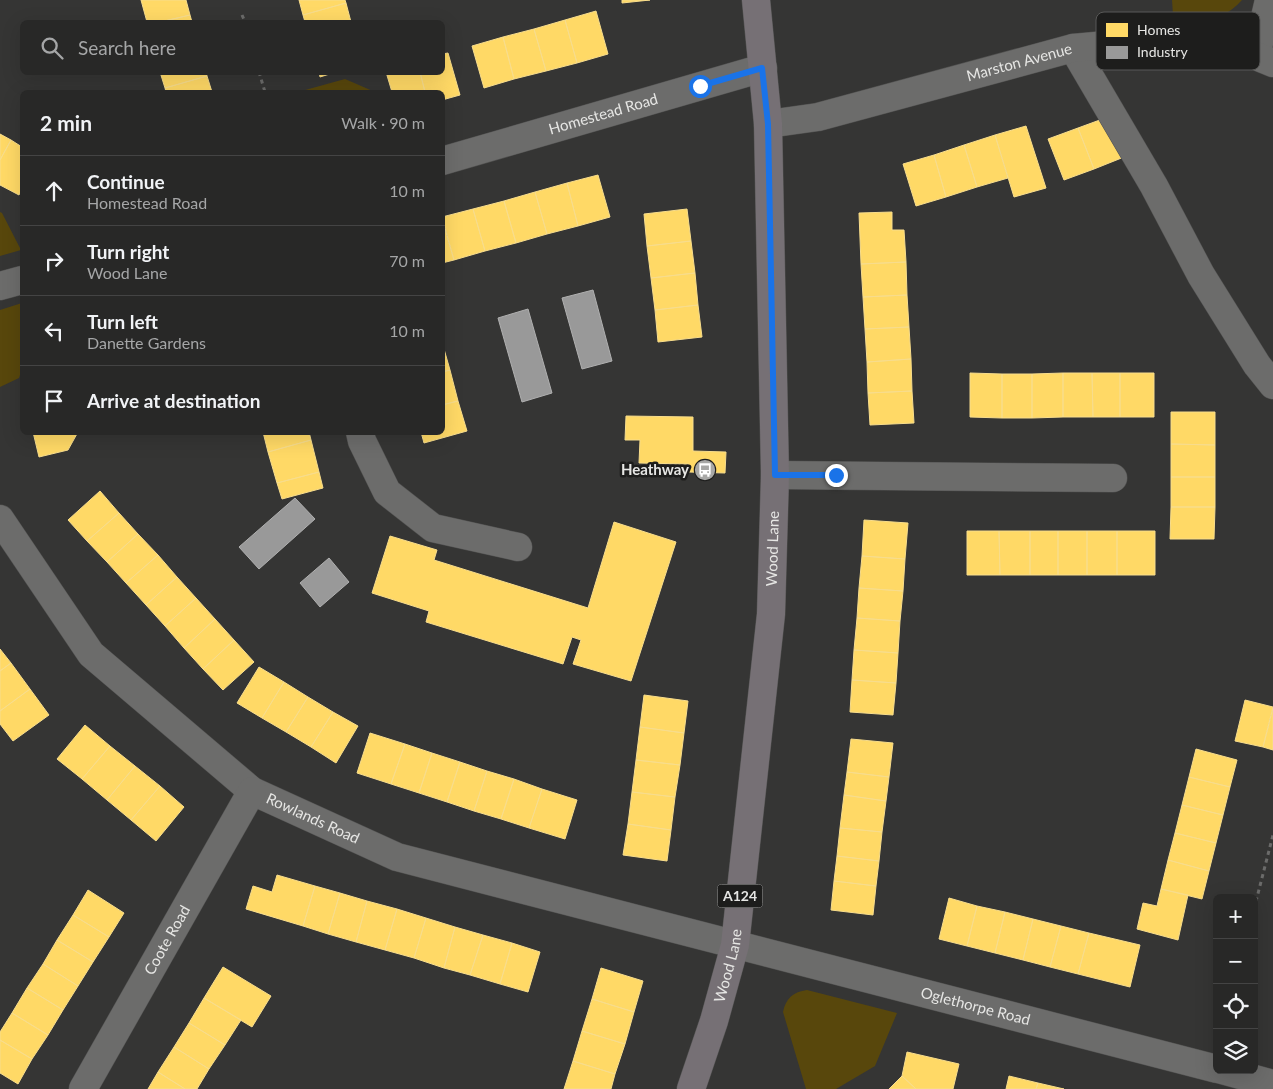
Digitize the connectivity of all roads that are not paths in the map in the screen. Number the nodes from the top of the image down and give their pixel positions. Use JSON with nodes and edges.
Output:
{"nodes":[{"id":1,"x":756,"y":0,"type":"edge"},
{"id":2,"x":1270,"y":0,"type":"edge"},
{"id":3,"x":1096,"y":46,"type":"edge"},
{"id":4,"x":1073,"y":48,"type":"junction"},
{"id":5,"x":1265,"y":60,"type":"edge"},
{"id":6,"x":762,"y":68,"type":"junction"},
{"id":7,"x":768,"y":124,"type":"junction"},
{"id":8,"x":445,"y":160,"type":"edge"},
{"id":9,"x":20,"y":281,"type":"edge"},
{"id":10,"x":0,"y":286,"type":"edge"},
{"id":11,"x":1273,"y":386,"type":"edge"},
{"id":12,"x":361,"y":435,"type":"edge"},
{"id":13,"x":775,"y":475,"type":"junction"},
{"id":14,"x":1112,"y":478,"type":"dead end"},
{"id":15,"x":0,"y":520,"type":"edge"},
{"id":16,"x":518,"y":547,"type":"dead end"},
{"id":17,"x":252,"y":791,"type":"junction"},
{"id":18,"x":735,"y":945,"type":"junction"},
{"id":19,"x":1213,"y":1068,"type":"edge"},
{"id":20,"x":1237,"y":1074,"type":"edge"},
{"id":21,"x":1273,"y":1084,"type":"edge"},
{"id":22,"x":83,"y":1089,"type":"edge"},
{"id":23,"x":692,"y":1089,"type":"edge"}],
"edges":[{"from":1,"to":6,"type":"main road","name":"Wood Lane","number":"A124"},
{"from":2,"to":5,"type":"street"},
{"from":3,"to":4,"type":"street","name":"Marston Avenue"},
{"from":4,"to":7,"type":"street","name":"Marston Avenue"},
{"from":4,"to":11,"type":"street"},
{"from":6,"to":7,"type":"main road","name":"Wood Lane","number":"A124"},
{"from":6,"to":8,"type":"street","name":"Homestead Road"},
{"from":7,"to":13,"type":"main road","name":"Wood Lane","number":"A124"},
{"from":9,"to":10,"type":"street"},
{"from":12,"to":16,"type":"street"},
{"from":13,"to":14,"type":"street"},
{"from":13,"to":18,"type":"main road","name":"Wood Lane","number":"A124"},
{"from":15,"to":17,"type":"street","name":"Rowlands Road"},
{"from":17,"to":18,"type":"street","name":"Rowlands Road"},
{"from":17,"to":22,"type":"street","name":"Coote Road"},
{"from":18,"to":19,"type":"street","name":"Oglethorpe Road"},
{"from":18,"to":23,"type":"main road","name":"Wood Lane","number":"A124"},
{"from":20,"to":21,"type":"street"}]}
